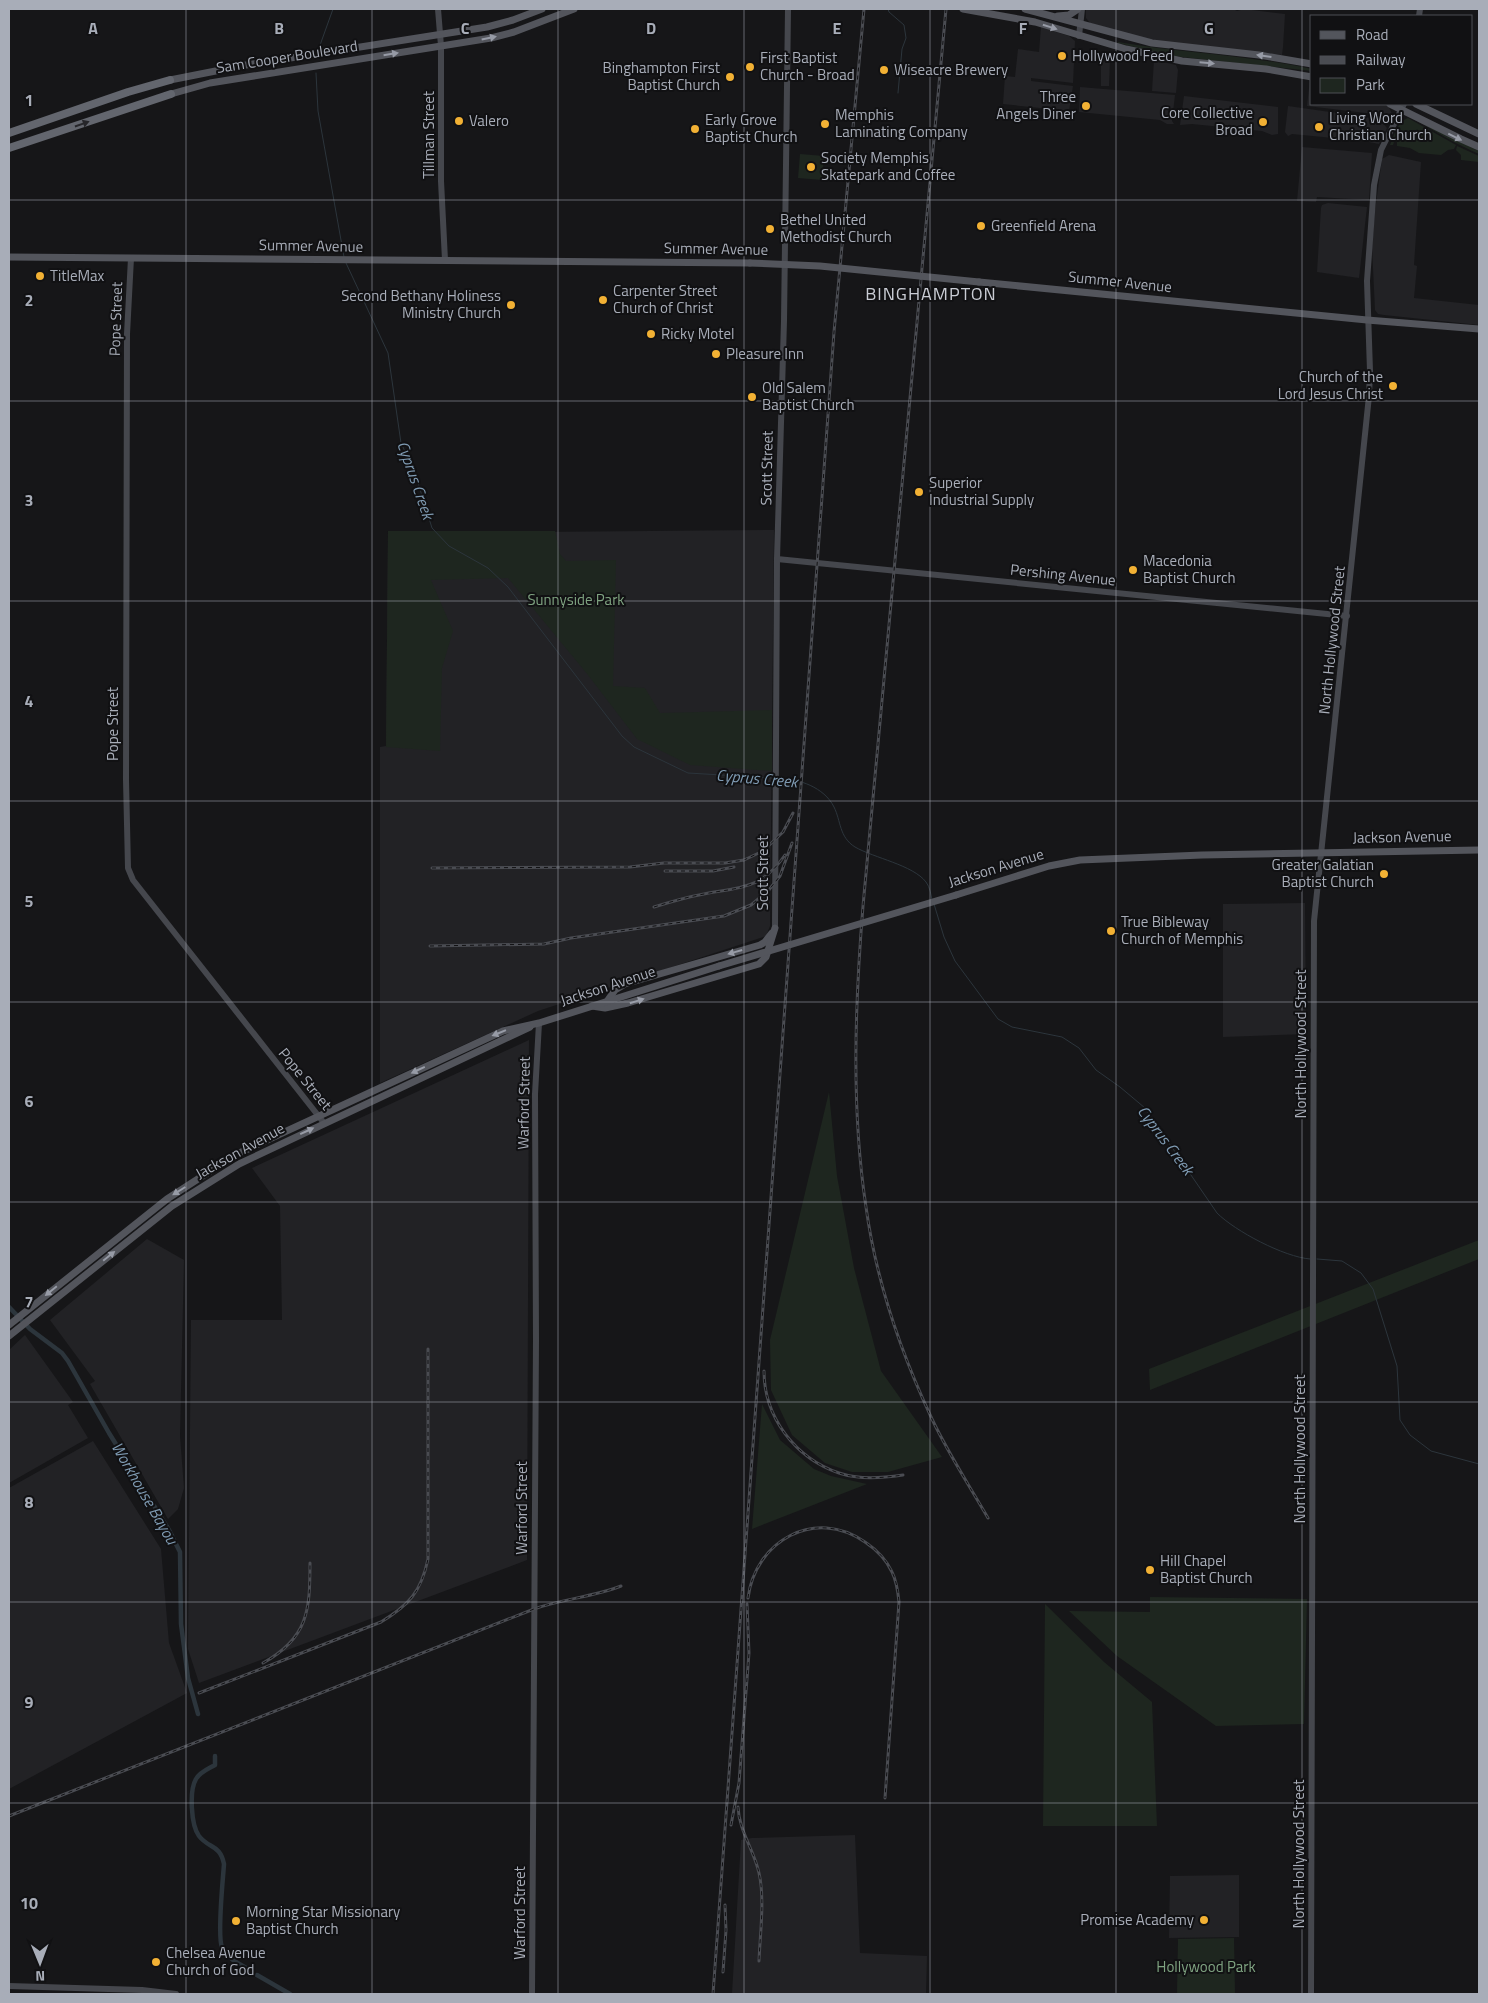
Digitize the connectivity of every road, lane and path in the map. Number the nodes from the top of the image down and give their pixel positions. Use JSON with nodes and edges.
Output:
{"nodes":[{"id":1,"x":438,"y":9,"type":"edge"},
{"id":2,"x":542,"y":9,"type":"edge"},
{"id":3,"x":574,"y":9,"type":"edge"},
{"id":4,"x":788,"y":9,"type":"edge"},
{"id":5,"x":963,"y":9,"type":"edge"},
{"id":6,"x":968,"y":9,"type":"edge"},
{"id":7,"x":1025,"y":9,"type":"edge"},
{"id":8,"x":1078,"y":9,"type":"edge"},
{"id":9,"x":1082,"y":9,"type":"edge"},
{"id":10,"x":1054,"y":17,"type":"junction"},
{"id":11,"x":1080,"y":24,"type":"junction"},
{"id":12,"x":440,"y":35,"type":"junction"},
{"id":13,"x":1079,"y":36,"type":"junction"},
{"id":14,"x":441,"y":46,"type":"junction"},
{"id":15,"x":1310,"y":64,"type":"edge"},
{"id":16,"x":1310,"y":77,"type":"edge"},
{"id":17,"x":170,"y":80,"type":"joint"},
{"id":18,"x":171,"y":94,"type":"joint"},
{"id":19,"x":1418,"y":105,"type":"edge"},
{"id":20,"x":1402,"y":107,"type":"edge"},
{"id":21,"x":9,"y":133,"type":"edge"},
{"id":22,"x":1479,"y":134,"type":"edge"},
{"id":23,"x":1479,"y":147,"type":"edge"},
{"id":24,"x":9,"y":148,"type":"edge"},
{"id":25,"x":9,"y":257,"type":"edge"},
{"id":26,"x":131,"y":258,"type":"junction"},
{"id":27,"x":445,"y":260,"type":"junction"},
{"id":28,"x":1367,"y":320,"type":"junction"},
{"id":29,"x":1479,"y":329,"type":"edge"},
{"id":30,"x":777,"y":559,"type":"junction"},
{"id":31,"x":1347,"y":616,"type":"junction"},
{"id":32,"x":1479,"y":850,"type":"edge"},
{"id":33,"x":1322,"y":853,"type":"junction"},
{"id":34,"x":775,"y":928,"type":"junction"},
{"id":35,"x":608,"y":1000,"type":"junction"},
{"id":36,"x":589,"y":1006,"type":"junction"},
{"id":37,"x":539,"y":1022,"type":"junction"},
{"id":38,"x":318,"y":1116,"type":"junction"},
{"id":39,"x":324,"y":1123,"type":"junction"},
{"id":40,"x":10,"y":1324,"type":"edge"},
{"id":41,"x":9,"y":1336,"type":"edge"},
{"id":42,"x":9,"y":1986,"type":"edge"},
{"id":43,"x":176,"y":1994,"type":"edge"},
{"id":44,"x":532,"y":1994,"type":"edge"},
{"id":45,"x":1311,"y":1994,"type":"edge"}],
"edges":[{"from":1,"to":12,"type":"main road","name":"Tillman Street"},
{"from":2,"to":12,"type":"main road","name":"Sam Cooper Boulevard"},
{"from":14,"to":3,"type":"main road","name":"Sam Cooper Boulevard","one_way":true},
{"from":4,"to":30,"type":"main road","name":"Scott Street"},
{"from":5,"to":6,"type":"main road"},
{"from":6,"to":13,"type":"main road","one_way":true},
{"from":7,"to":10,"type":"main road"},
{"from":8,"to":10,"type":"main road"},
{"from":9,"to":11,"type":"main road"},
{"from":10,"to":11,"type":"main road"},
{"from":11,"to":13,"type":"main road"},
{"from":15,"to":11,"type":"main road","one_way":true},
{"from":12,"to":14,"type":"main road","name":"Tillman Street"},
{"from":12,"to":17,"type":"main road","name":"Sam Cooper Boulevard"},
{"from":13,"to":16,"type":"main road","one_way":true},
{"from":18,"to":14,"type":"main road","name":"Sam Cooper Boulevard","one_way":true},
{"from":14,"to":27,"type":"main road","name":"Tillman Street"},
{"from":17,"to":21,"type":"highway","name":"Sam Cooper Boulevard"},
{"from":24,"to":18,"type":"highway","name":"Sam Cooper Boulevard","one_way":true},
{"from":19,"to":22,"type":"main road"},
{"from":20,"to":23,"type":"main road","one_way":true},
{"from":20,"to":28,"type":"main road","name":"North Hollywood Street"},
{"from":25,"to":26,"type":"main road","name":"Summer Avenue"},
{"from":26,"to":27,"type":"main road","name":"Summer Avenue"},
{"from":26,"to":38,"type":"main road","name":"Pope Street"},
{"from":27,"to":28,"type":"main road","name":"Summer Avenue","bridge":true},
{"from":28,"to":29,"type":"main road","name":"Summer Avenue"},
{"from":28,"to":31,"type":"main road","name":"North Hollywood Street"},
{"from":30,"to":31,"type":"main road","name":"Pershing Avenue"},
{"from":30,"to":34,"type":"main road","name":"Scott Street"},
{"from":31,"to":33,"type":"main road","name":"North Hollywood Street"},
{"from":32,"to":33,"type":"main road","name":"Jackson Avenue"},
{"from":33,"to":35,"type":"main road","name":"Jackson Avenue","bridge":true},
{"from":33,"to":45,"type":"main road","name":"North Hollywood Street"},
{"from":34,"to":35,"type":"main road","one_way":true},
{"from":36,"to":34,"type":"main road","one_way":true},
{"from":35,"to":36,"type":"main road","name":"Jackson Avenue"},
{"from":36,"to":37,"type":"main road","name":"Jackson Avenue"},
{"from":37,"to":38,"type":"main road","name":"Jackson Avenue","one_way":true},
{"from":37,"to":39,"type":"main road","name":"Jackson Avenue"},
{"from":37,"to":44,"type":"main road","name":"Warford Street"},
{"from":38,"to":39,"type":"main road","name":"Pope Street"},
{"from":38,"to":40,"type":"main road","name":"Jackson Avenue","one_way":true},
{"from":41,"to":39,"type":"main road","name":"Jackson Avenue","one_way":true},
{"from":42,"to":43,"type":"main road"}]}
